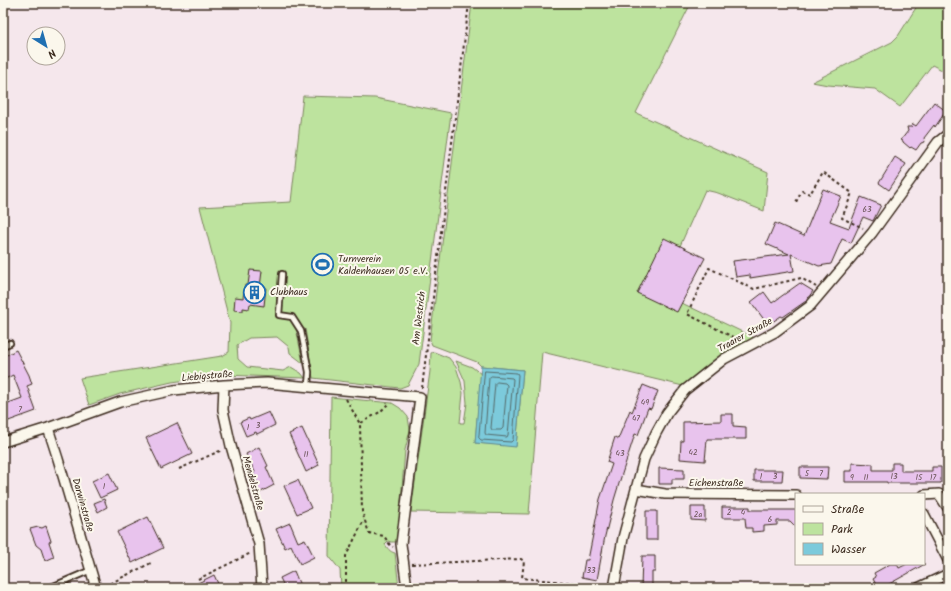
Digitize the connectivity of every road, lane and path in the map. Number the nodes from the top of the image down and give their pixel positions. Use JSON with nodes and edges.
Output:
{"nodes":[{"id":1,"x":469,"y":3,"type":"edge"},
{"id":2,"x":948,"y":134,"type":"edge"},
{"id":3,"x":796,"y":202,"type":"dead end"},
{"id":4,"x":872,"y":233,"type":"junction"},
{"id":5,"x":282,"y":274,"type":"dead end"},
{"id":6,"x":824,"y":291,"type":"junction"},
{"id":7,"x":10,"y":343,"type":"dead end"},
{"id":8,"x":3,"y":346,"type":"edge"},
{"id":9,"x":741,"y":350,"type":"junction"},
{"id":10,"x":224,"y":385,"type":"junction"},
{"id":11,"x":308,"y":387,"type":"junction"},
{"id":12,"x":341,"y":390,"type":"junction"},
{"id":13,"x":397,"y":395,"type":"junction"},
{"id":14,"x":420,"y":397,"type":"junction"},
{"id":15,"x":360,"y":424,"type":"junction"},
{"id":16,"x":48,"y":428,"type":"junction"},
{"id":17,"x":3,"y":442,"type":"edge"},
{"id":18,"x":231,"y":446,"type":"junction"},
{"id":19,"x":179,"y":469,"type":"dead end"},
{"id":20,"x":636,"y":489,"type":"junction"},
{"id":21,"x":795,"y":495,"type":"edge"},
{"id":22,"x":925,"y":495,"type":"edge"},
{"id":23,"x":948,"y":508,"type":"edge"},
{"id":24,"x":925,"y":516,"type":"edge"},
{"id":25,"x":364,"y":520,"type":"junction"},
{"id":26,"x":402,"y":549,"type":"junction"},
{"id":27,"x":259,"y":550,"type":"junction"},
{"id":28,"x":948,"y":560,"type":"edge"},
{"id":29,"x":153,"y":562,"type":"dead end"},
{"id":30,"x":404,"y":564,"type":"junction"},
{"id":31,"x":91,"y":570,"type":"junction"},
{"id":32,"x":948,"y":574,"type":"edge"},
{"id":33,"x":198,"y":579,"type":"dead end"},
{"id":34,"x":928,"y":586,"type":"edge"},
{"id":35,"x":49,"y":588,"type":"edge"},
{"id":36,"x":96,"y":588,"type":"edge"},
{"id":37,"x":102,"y":588,"type":"edge"},
{"id":38,"x":262,"y":588,"type":"edge"},
{"id":39,"x":346,"y":588,"type":"edge"},
{"id":40,"x":407,"y":588,"type":"edge"},
{"id":41,"x":614,"y":588,"type":"edge"},
{"id":42,"x":918,"y":588,"type":"edge"}],
"edges":[{"from":1,"to":14,"type":"path","name":"Am Westrich"},
{"from":2,"to":4,"type":"street","name":"Traarer Straße"},
{"from":3,"to":4,"type":"path"},
{"from":4,"to":6,"type":"street","name":"Traarer Straße"},
{"from":5,"to":11,"type":"lane"},
{"from":6,"to":9,"type":"street","name":"Traarer Straße"},
{"from":6,"to":9,"type":"path"},
{"from":7,"to":8,"type":"lane"},
{"from":9,"to":20,"type":"street","name":"Traarer Straße"},
{"from":10,"to":11,"type":"street","name":"Liebigstraße"},
{"from":10,"to":16,"type":"street","name":"Liebigstraße"},
{"from":10,"to":18,"type":"street","name":"Mendelstraße"},
{"from":11,"to":12,"type":"street","name":"Liebigstraße"},
{"from":12,"to":13,"type":"street","name":"Liebigstraße"},
{"from":12,"to":15,"type":"path"},
{"from":13,"to":14,"type":"street","name":"Liebigstraße"},
{"from":13,"to":15,"type":"path"},
{"from":14,"to":26,"type":"street"},
{"from":15,"to":25,"type":"path"},
{"from":16,"to":17,"type":"street","name":"Liebigstraße"},
{"from":16,"to":31,"type":"street","name":"Darwinstraße"},
{"from":18,"to":19,"type":"path"},
{"from":18,"to":27,"type":"street","name":"Mendelstraße"},
{"from":20,"to":21,"type":"street","name":"Eichenstraße"},
{"from":20,"to":41,"type":"street","name":"Traarer Straße"},
{"from":22,"to":23,"type":"street"},
{"from":24,"to":28,"type":"street"},
{"from":25,"to":26,"type":"path"},
{"from":25,"to":39,"type":"path"},
{"from":26,"to":30,"type":"street"},
{"from":27,"to":33,"type":"path"},
{"from":27,"to":38,"type":"street","name":"Mendelstraße"},
{"from":29,"to":37,"type":"path"},
{"from":30,"to":40,"type":"street"},
{"from":30,"to":41,"type":"path"},
{"from":31,"to":35,"type":"lane"},
{"from":31,"to":36,"type":"street","name":"Darwinstraße"},
{"from":32,"to":34,"type":"street"},
{"from":34,"to":42,"type":"street"}]}
